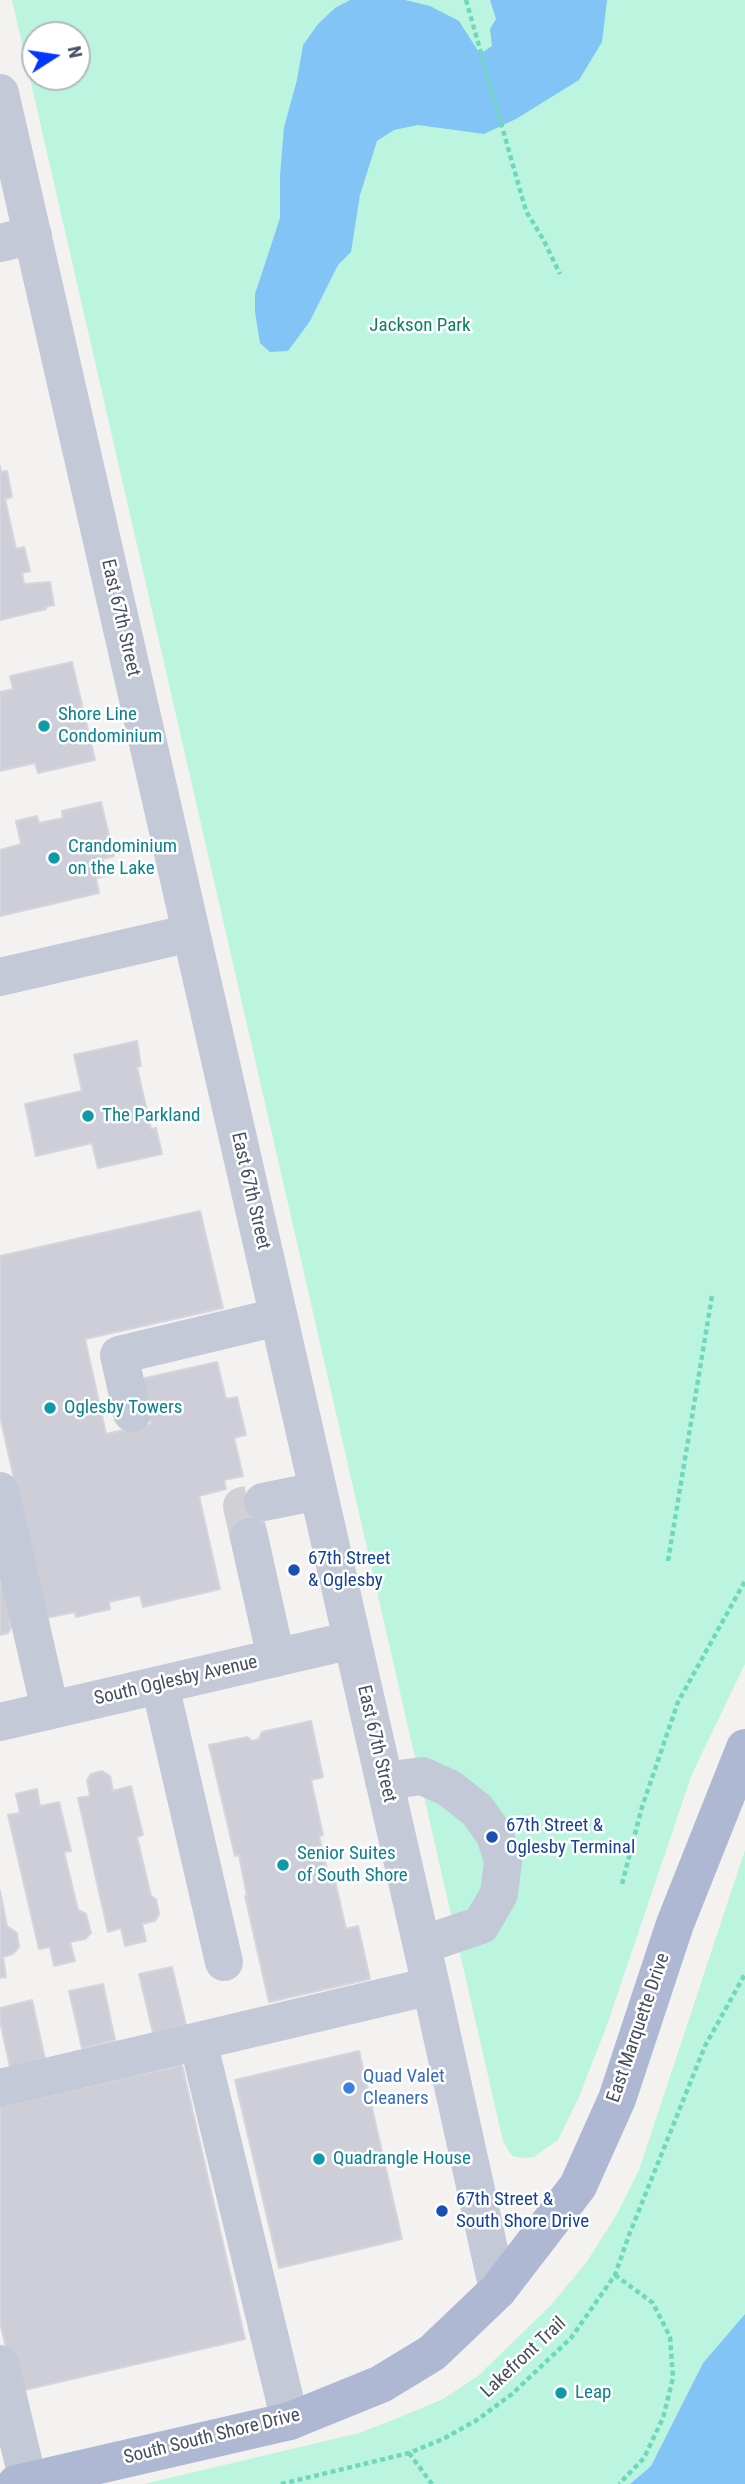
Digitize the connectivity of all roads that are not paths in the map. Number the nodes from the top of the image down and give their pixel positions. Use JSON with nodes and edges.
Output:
{"nodes":[{"id":1,"x":0,"y":93,"type":"edge"},
{"id":2,"x":16,"y":239,"type":"edge"},
{"id":3,"x":191,"y":933,"type":"junction"},
{"id":4,"x":0,"y":978,"type":"edge"},
{"id":5,"x":278,"y":1317,"type":"junction"},
{"id":6,"x":132,"y":1413,"type":"dead end"},
{"id":7,"x":0,"y":1491,"type":"edge"},
{"id":8,"x":318,"y":1491,"type":"junction"},
{"id":9,"x":263,"y":1502,"type":"tunnel mouth"},
{"id":10,"x":249,"y":1537,"type":"tunnel mouth"},
{"id":11,"x":352,"y":1640,"type":"junction"},
{"id":12,"x":276,"y":1658,"type":"junction"},
{"id":13,"x":160,"y":1685,"type":"junction"},
{"id":14,"x":50,"y":1710,"type":"junction"},
{"id":15,"x":0,"y":1722,"type":"edge"},
{"id":16,"x":745,"y":1748,"type":"edge"},
{"id":17,"x":384,"y":1781,"type":"junction"},
{"id":18,"x":422,"y":1945,"type":"junction"},
{"id":19,"x":224,"y":1962,"type":"dead end"},
{"id":20,"x":431,"y":1986,"type":"junction"},
{"id":21,"x":198,"y":2041,"type":"junction"},
{"id":22,"x":0,"y":2088,"type":"edge"},
{"id":23,"x":498,"y":2290,"type":"junction"},
{"id":24,"x":0,"y":2364,"type":"edge"},
{"id":25,"x":290,"y":2421,"type":"junction"},
{"id":26,"x":22,"y":2483,"type":"edge"}],
"edges":[{"from":1,"to":2,"type":"street","name":"East 67th Street"},
{"from":2,"to":3,"type":"street","name":"East 67th Street"},
{"from":3,"to":4,"type":"street"},
{"from":3,"to":5,"type":"street","name":"East 67th Street"},
{"from":5,"to":6,"type":"street"},
{"from":5,"to":8,"type":"street","name":"East 67th Street"},
{"from":7,"to":14,"type":"street"},
{"from":8,"to":9,"type":"street"},
{"from":8,"to":11,"type":"street","name":"East 67th Street"},
{"from":10,"to":12,"type":"street"},
{"from":11,"to":12,"type":"street","name":"South Oglesby Avenue"},
{"from":11,"to":17,"type":"street","name":"East 67th Street"},
{"from":12,"to":13,"type":"street","name":"South Oglesby Avenue"},
{"from":13,"to":14,"type":"street","name":"South Oglesby Avenue"},
{"from":13,"to":19,"type":"street"},
{"from":14,"to":15,"type":"street","name":"South Oglesby Avenue"},
{"from":16,"to":23,"type":"main road","name":"East Marquette Drive"},
{"from":17,"to":18,"type":"street","name":"East 67th Street"},
{"from":17,"to":18,"type":"street"},
{"from":18,"to":20,"type":"street","name":"East 67th Street"},
{"from":20,"to":21,"type":"street"},
{"from":20,"to":23,"type":"street","name":"East 67th Street"},
{"from":21,"to":22,"type":"street"},
{"from":21,"to":25,"type":"street"},
{"from":23,"to":25,"type":"main road","name":"South South Shore Drive"},
{"from":24,"to":26,"type":"street"},
{"from":25,"to":26,"type":"main road","name":"South South Shore Drive"}]}
